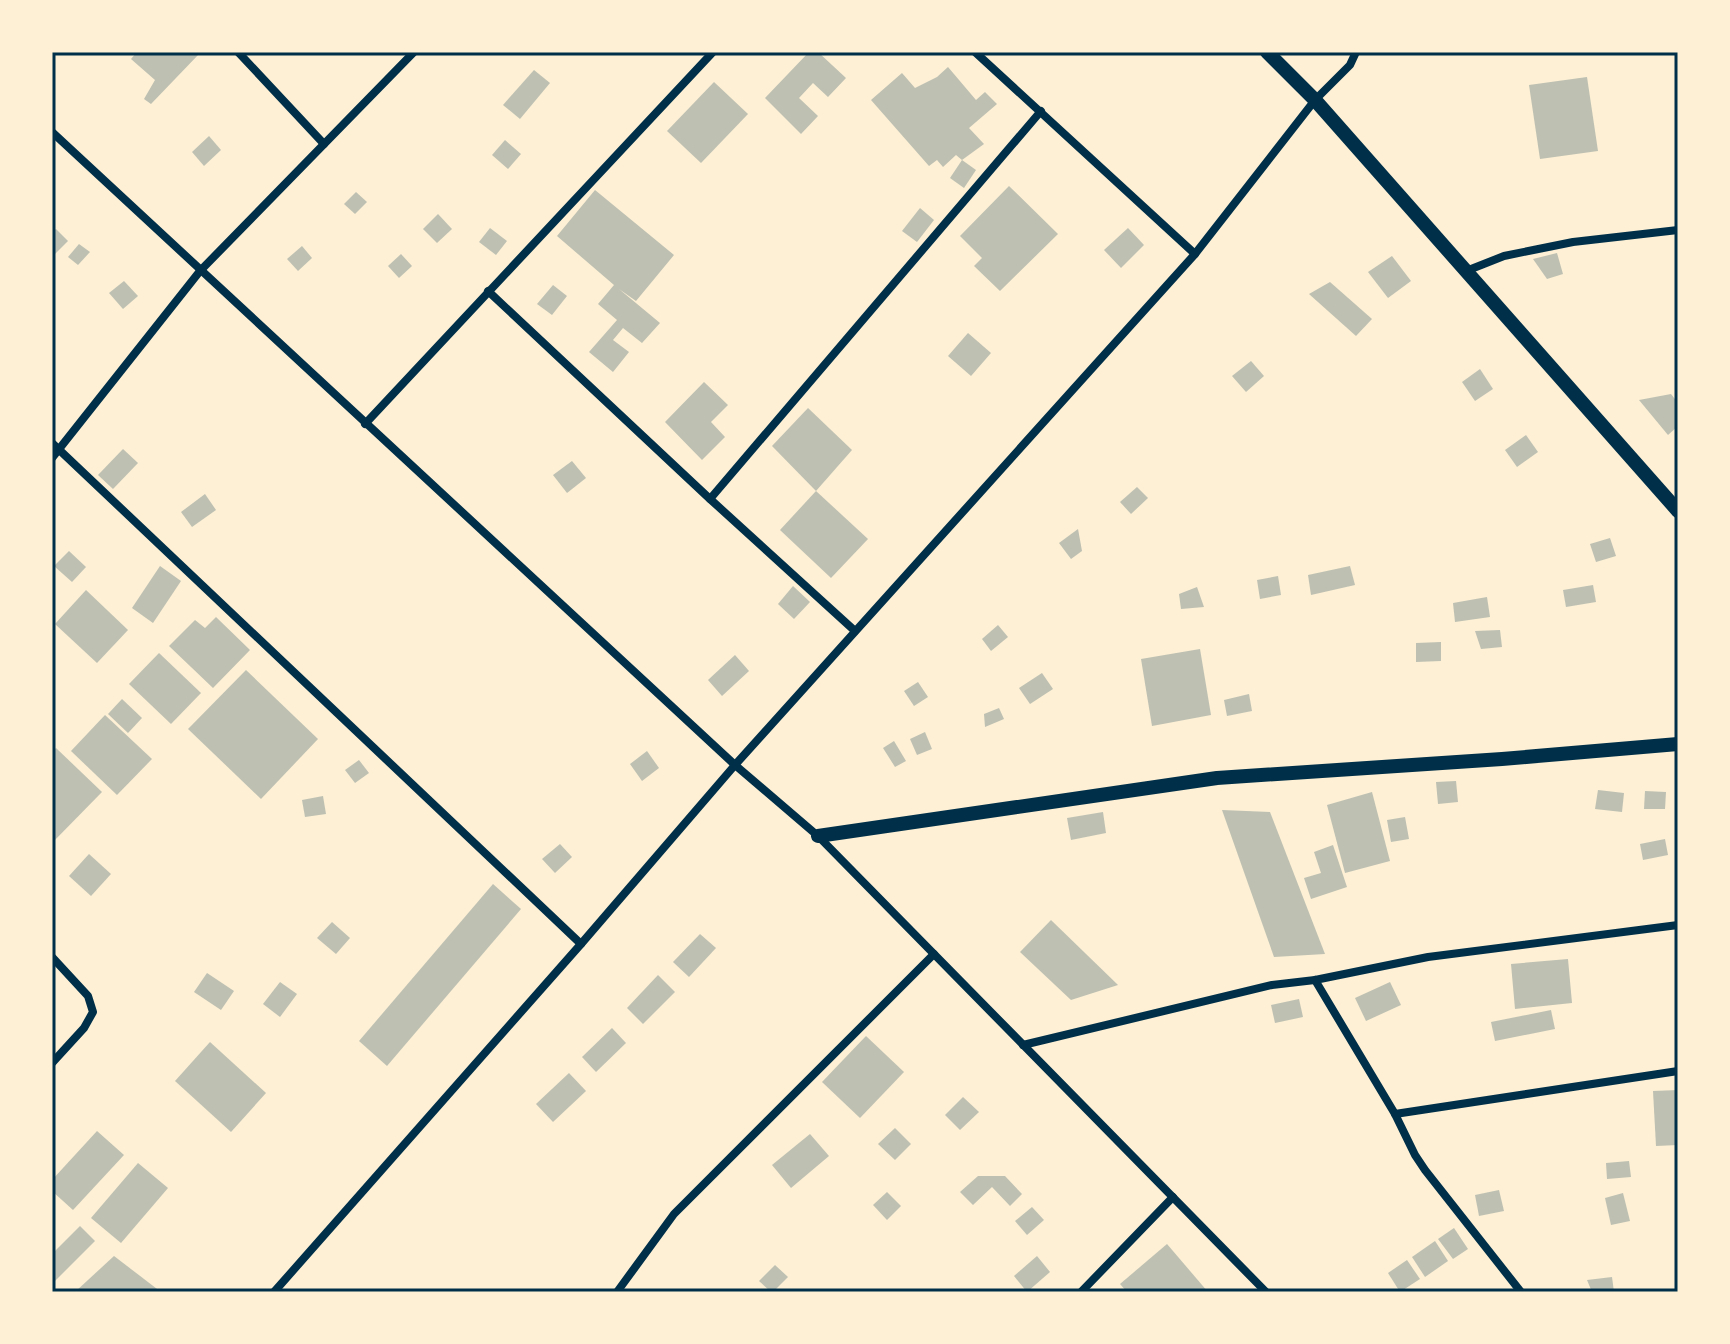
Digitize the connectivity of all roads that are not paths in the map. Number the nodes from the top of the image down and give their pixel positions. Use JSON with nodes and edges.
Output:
{"nodes":[{"id":1,"x":238,"y":52,"type":"edge"},
{"id":2,"x":414,"y":52,"type":"edge"},
{"id":3,"x":713,"y":52,"type":"edge"},
{"id":4,"x":975,"y":52,"type":"edge"},
{"id":5,"x":1267,"y":52,"type":"edge"},
{"id":6,"x":1356,"y":52,"type":"edge"},
{"id":7,"x":1315,"y":100,"type":"junction"},
{"id":8,"x":1041,"y":111,"type":"junction"},
{"id":9,"x":52,"y":132,"type":"edge"},
{"id":10,"x":324,"y":144,"type":"junction"},
{"id":11,"x":1678,"y":230,"type":"edge"},
{"id":12,"x":1195,"y":254,"type":"junction"},
{"id":13,"x":200,"y":271,"type":"junction"},
{"id":14,"x":1466,"y":271,"type":"junction"},
{"id":15,"x":488,"y":291,"type":"junction"},
{"id":16,"x":365,"y":424,"type":"junction"},
{"id":17,"x":56,"y":447,"type":"edge"},
{"id":18,"x":52,"y":458,"type":"edge"},
{"id":19,"x":710,"y":499,"type":"junction"},
{"id":20,"x":1678,"y":511,"type":"edge"},
{"id":21,"x":855,"y":631,"type":"junction"},
{"id":22,"x":1678,"y":744,"type":"edge"},
{"id":23,"x":735,"y":765,"type":"junction"},
{"id":24,"x":818,"y":836,"type":"junction"},
{"id":25,"x":1678,"y":925,"type":"edge"},
{"id":26,"x":581,"y":944,"type":"junction"},
{"id":27,"x":934,"y":954,"type":"junction"},
{"id":28,"x":52,"y":957,"type":"edge"},
{"id":29,"x":1315,"y":980,"type":"junction"},
{"id":30,"x":1023,"y":1045,"type":"junction"},
{"id":31,"x":52,"y":1063,"type":"edge"},
{"id":32,"x":1678,"y":1071,"type":"edge"},
{"id":33,"x":1395,"y":1114,"type":"junction"},
{"id":34,"x":1173,"y":1197,"type":"junction"},
{"id":35,"x":274,"y":1292,"type":"edge"},
{"id":36,"x":617,"y":1292,"type":"edge"},
{"id":37,"x":1081,"y":1292,"type":"edge"},
{"id":38,"x":1266,"y":1292,"type":"edge"},
{"id":39,"x":1521,"y":1292,"type":"edge"}],
"edges":[{"from":1,"to":10,"type":"street"},
{"from":2,"to":10,"type":"street"},
{"from":3,"to":15,"type":"street"},
{"from":4,"to":8,"type":"street"},
{"from":5,"to":7,"type":"street"},
{"from":6,"to":7,"type":"street"},
{"from":7,"to":12,"type":"street"},
{"from":7,"to":14,"type":"street"},
{"from":8,"to":12,"type":"street"},
{"from":8,"to":19,"type":"street"},
{"from":9,"to":13,"type":"street"},
{"from":10,"to":13,"type":"street"},
{"from":11,"to":14,"type":"street"},
{"from":12,"to":21,"type":"street"},
{"from":13,"to":16,"type":"street"},
{"from":13,"to":17,"type":"street"},
{"from":14,"to":20,"type":"street"},
{"from":15,"to":16,"type":"street"},
{"from":15,"to":19,"type":"street"},
{"from":16,"to":23,"type":"street"},
{"from":17,"to":18,"type":"street"},
{"from":17,"to":26,"type":"street"},
{"from":19,"to":21,"type":"street"},
{"from":21,"to":23,"type":"street"},
{"from":22,"to":24,"type":"street"},
{"from":23,"to":24,"type":"street"},
{"from":23,"to":26,"type":"street"},
{"from":24,"to":27,"type":"street"},
{"from":25,"to":29,"type":"street"},
{"from":26,"to":35,"type":"street"},
{"from":27,"to":30,"type":"street"},
{"from":27,"to":36,"type":"street"},
{"from":28,"to":31,"type":"street"},
{"from":29,"to":30,"type":"street"},
{"from":29,"to":33,"type":"street"},
{"from":30,"to":34,"type":"street"},
{"from":32,"to":33,"type":"street"},
{"from":33,"to":39,"type":"street"},
{"from":34,"to":37,"type":"street"},
{"from":34,"to":38,"type":"street"}]}
